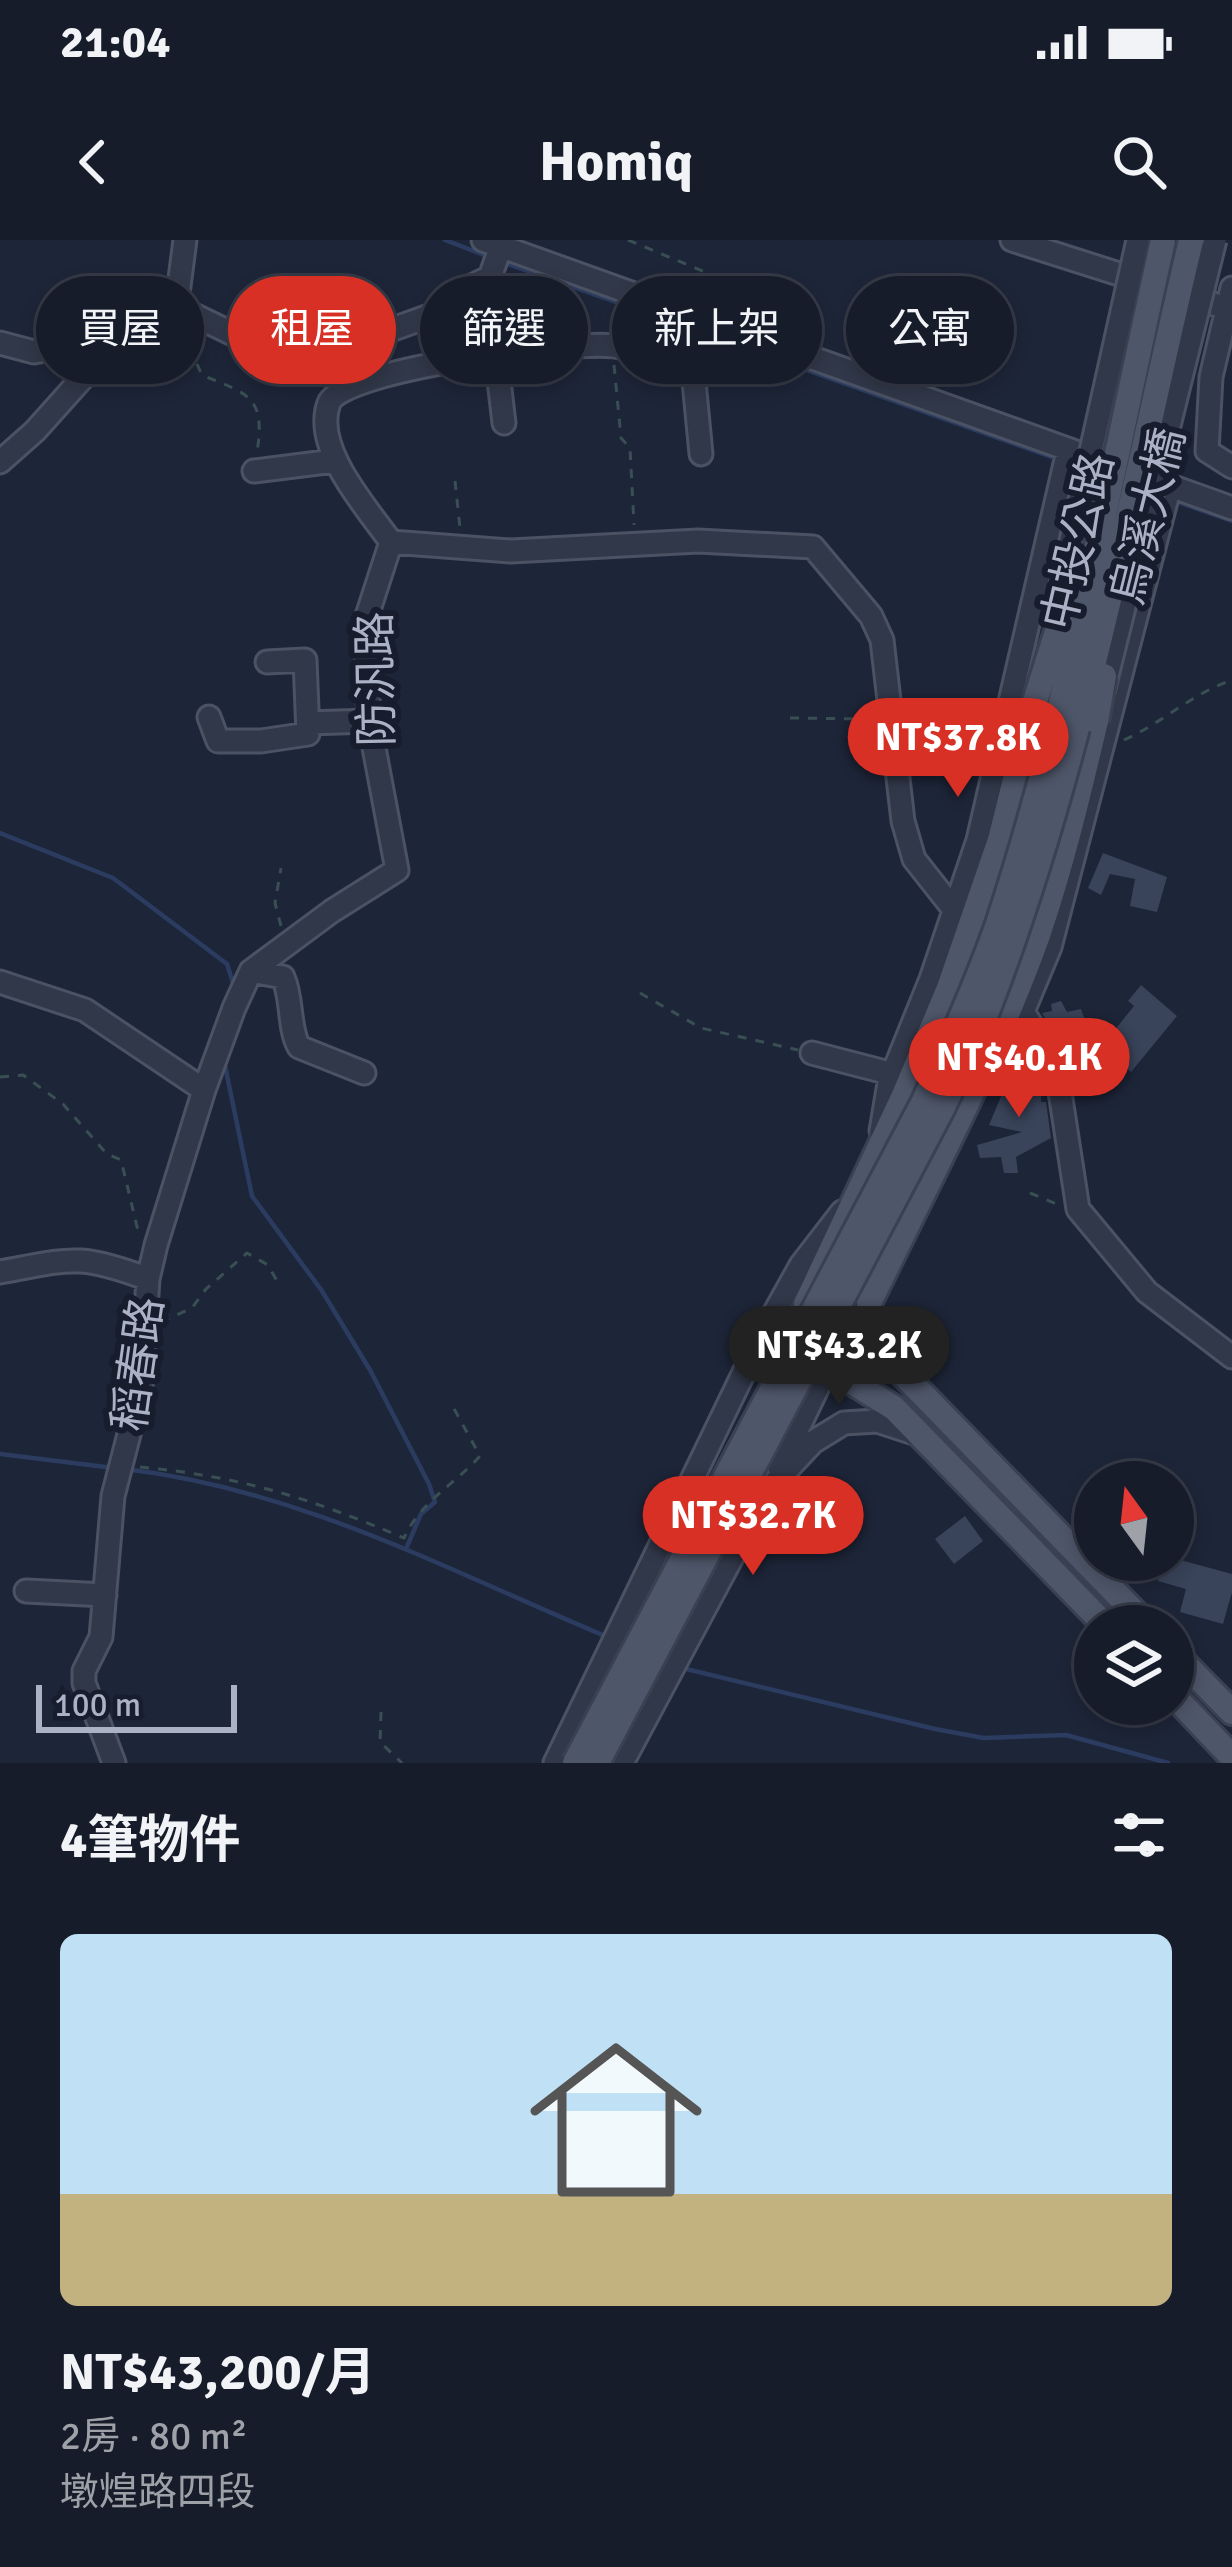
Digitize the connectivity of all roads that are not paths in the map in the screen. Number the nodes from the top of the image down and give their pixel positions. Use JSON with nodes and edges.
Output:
{"nodes":[{"id":1,"x":185,"y":240,"type":"edge"},
{"id":2,"x":1012,"y":240,"type":"edge"},
{"id":3,"x":1138,"y":240,"type":"edge"},
{"id":4,"x":1152,"y":240,"type":"edge"},
{"id":5,"x":1163,"y":240,"type":"edge"},
{"id":6,"x":1191,"y":240,"type":"edge"},
{"id":7,"x":1202,"y":240,"type":"edge"},
{"id":8,"x":1215,"y":240,"type":"edge"},
{"id":9,"x":492,"y":243,"type":"edge"},
{"id":10,"x":180,"y":276,"type":"edge"},
{"id":11,"x":612,"y":285,"type":"edge"},
{"id":12,"x":1230,"y":302,"type":"edge"},
{"id":13,"x":204,"y":320,"type":"edge"},
{"id":14,"x":0,"y":343,"type":"edge"},
{"id":15,"x":36,"y":352,"type":"edge"},
{"id":16,"x":822,"y":364,"type":"edge"},
{"id":17,"x":420,"y":368,"type":"edge"},
{"id":18,"x":77,"y":384,"type":"edge"},
{"id":19,"x":499,"y":384,"type":"edge"},
{"id":20,"x":694,"y":384,"type":"edge"},
{"id":21,"x":504,"y":423,"type":"dead end"},
{"id":22,"x":701,"y":454,"type":"dead end"},
{"id":23,"x":1066,"y":459,"type":"junction"},
{"id":24,"x":334,"y":461,"type":"junction"},
{"id":25,"x":0,"y":462,"type":"edge"},
{"id":26,"x":1232,"y":467,"type":"edge"},
{"id":27,"x":254,"y":471,"type":"road end"},
{"id":28,"x":1168,"y":495,"type":"junction"},
{"id":29,"x":1232,"y":508,"type":"edge"},
{"id":30,"x":391,"y":542,"type":"junction"},
{"id":31,"x":267,"y":662,"type":"dead end"},
{"id":32,"x":1034,"y":708,"type":"junction"},
{"id":33,"x":209,"y":716,"type":"dead end"},
{"id":34,"x":369,"y":721,"type":"junction"},
{"id":35,"x":309,"y":723,"type":"junction"},
{"id":36,"x":1100,"y":733,"type":"junction"},
{"id":37,"x":955,"y":911,"type":"junction"},
{"id":38,"x":251,"y":971,"type":"junction"},
{"id":39,"x":0,"y":982,"type":"edge"},
{"id":40,"x":1024,"y":1013,"type":"junction"},
{"id":41,"x":812,"y":1053,"type":"road end"},
{"id":42,"x":364,"y":1073,"type":"dead end"},
{"id":43,"x":892,"y":1074,"type":"junction"},
{"id":44,"x":204,"y":1090,"type":"junction"},
{"id":45,"x":958,"y":1117,"type":"junction"},
{"id":46,"x":878,"y":1151,"type":"junction"},
{"id":47,"x":861,"y":1188,"type":"junction"},
{"id":48,"x":0,"y":1272,"type":"edge"},
{"id":49,"x":148,"y":1279,"type":"junction"},
{"id":50,"x":869,"y":1304,"type":"junction"},
{"id":51,"x":1232,"y":1357,"type":"edge"},
{"id":52,"x":827,"y":1368,"type":"junction"},
{"id":53,"x":922,"y":1435,"type":"junction"},
{"id":54,"x":768,"y":1490,"type":"junction"},
{"id":55,"x":1107,"y":1585,"type":"junction"},
{"id":56,"x":26,"y":1591,"type":"dead end"},
{"id":57,"x":105,"y":1595,"type":"junction"},
{"id":58,"x":1085,"y":1604,"type":"joint"},
{"id":59,"x":1127,"y":1605,"type":"edge"},
{"id":60,"x":1194,"y":1673,"type":"edge"},
{"id":61,"x":586,"y":1704,"type":"junction"},
{"id":62,"x":1232,"y":1712,"type":"edge"},
{"id":63,"x":1194,"y":1717,"type":"edge"},
{"id":64,"x":638,"y":1732,"type":"junction"},
{"id":65,"x":1232,"y":1756,"type":"edge"},
{"id":66,"x":114,"y":1763,"type":"edge"},
{"id":67,"x":555,"y":1763,"type":"edge"},
{"id":68,"x":574,"y":1763,"type":"edge"},
{"id":69,"x":597,"y":1763,"type":"edge"},
{"id":70,"x":622,"y":1763,"type":"edge"}],
"edges":[{"from":1,"to":10,"type":"street"},
{"from":2,"to":12,"type":"street"},
{"from":3,"to":32,"type":"street","name":"烏溪大橋","bridge":true},
{"from":4,"to":32,"type":"main road","bridge":true},
{"from":5,"to":68,"type":"main road","name":"中投公路","bridge":true},
{"from":6,"to":69,"type":"main road","name":"中投公路","bridge":true},
{"from":7,"to":36,"type":"main road","bridge":true},
{"from":8,"to":36,"type":"street","name":"烏溪大橋","bridge":true},
{"from":9,"to":11,"type":"street"},
{"from":9,"to":13,"type":"street"},
{"from":12,"to":26,"type":"street"},
{"from":14,"to":15,"type":"street"},
{"from":16,"to":23,"type":"street"},
{"from":17,"to":24,"type":"street"},
{"from":18,"to":25,"type":"street"},
{"from":19,"to":21,"type":"street"},
{"from":20,"to":22,"type":"street"},
{"from":23,"to":28,"type":"street"},
{"from":23,"to":37,"type":"street"},
{"from":24,"to":27,"type":"street"},
{"from":24,"to":30,"type":"street"},
{"from":28,"to":29,"type":"street"},
{"from":28,"to":36,"type":"street"},
{"from":30,"to":34,"type":"street","name":"防汎路"},
{"from":30,"to":37,"type":"street"},
{"from":31,"to":35,"type":"street"},
{"from":32,"to":46,"type":"main road"},
{"from":33,"to":35,"type":"street"},
{"from":34,"to":35,"type":"street"},
{"from":34,"to":38,"type":"street","name":"防汎路"},
{"from":36,"to":40,"type":"street"},
{"from":36,"to":45,"type":"main road"},
{"from":37,"to":43,"type":"street"},
{"from":38,"to":42,"type":"street"},
{"from":38,"to":44,"type":"street","name":"稻春路"},
{"from":39,"to":44,"type":"street"},
{"from":40,"to":45,"type":"street"},
{"from":40,"to":51,"type":"street"},
{"from":41,"to":43,"type":"street"},
{"from":43,"to":46,"type":"street"},
{"from":44,"to":49,"type":"street","name":"稻春路"},
{"from":45,"to":50,"type":"main road"},
{"from":46,"to":47,"type":"main road"},
{"from":47,"to":52,"type":"main road"},
{"from":47,"to":61,"type":"street"},
{"from":48,"to":49,"type":"street"},
{"from":49,"to":57,"type":"street","name":"稻春路"},
{"from":50,"to":52,"type":"street"},
{"from":50,"to":55,"type":"main road"},
{"from":52,"to":53,"type":"main road"},
{"from":52,"to":54,"type":"street"},
{"from":53,"to":54,"type":"street"},
{"from":53,"to":58,"type":"main road"},
{"from":54,"to":64,"type":"street"},
{"from":55,"to":58,"type":"main road"},
{"from":55,"to":59,"type":"main road"},
{"from":56,"to":57,"type":"street"},
{"from":57,"to":66,"type":"street","name":"稻春路"},
{"from":60,"to":62,"type":"main road"},
{"from":61,"to":64,"type":"street"},
{"from":61,"to":67,"type":"street"},
{"from":63,"to":65,"type":"main road"},
{"from":64,"to":70,"type":"street"}]}
